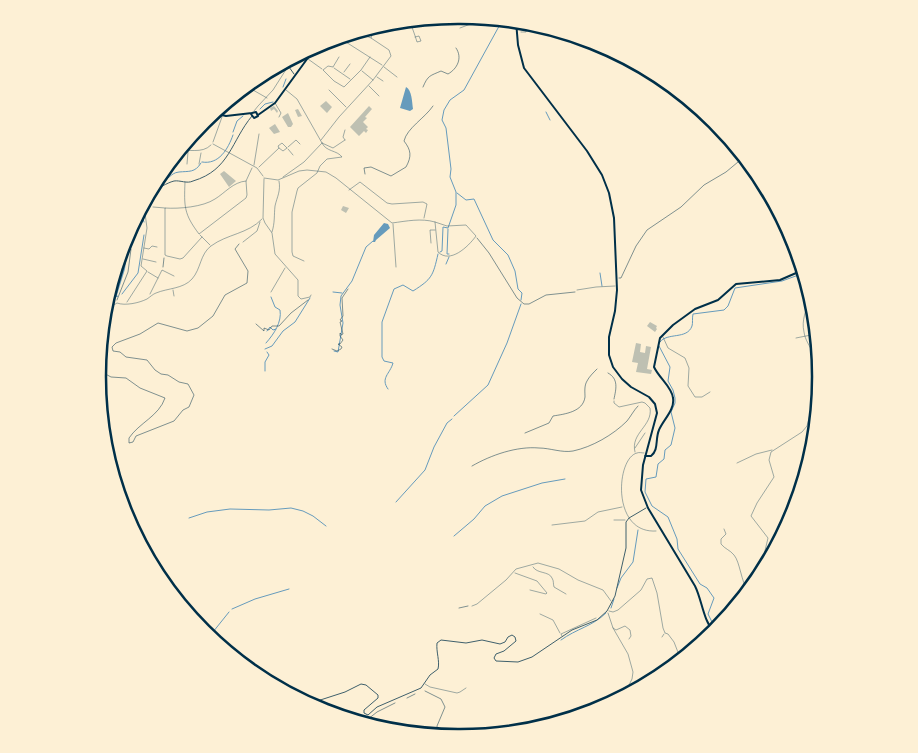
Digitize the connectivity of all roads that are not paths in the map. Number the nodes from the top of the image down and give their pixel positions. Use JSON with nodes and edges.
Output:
{"nodes":[{"id":1,"x":470,"y":24,"type":"edge"},
{"id":2,"x":412,"y":27,"type":"edge"},
{"id":3,"x":460,"y":28,"type":"dead end"},
{"id":4,"x":517,"y":29,"type":"edge"},
{"id":5,"x":527,"y":31,"type":"edge"},
{"id":6,"x":521,"y":32,"type":"dead end"},
{"id":7,"x":372,"y":35,"type":"edge"},
{"id":8,"x":366,"y":36,"type":"dead end"},
{"id":9,"x":416,"y":37,"type":"dead end"},
{"id":10,"x":371,"y":38,"type":"junction"},
{"id":11,"x":347,"y":43,"type":"edge"},
{"id":12,"x":339,"y":57,"type":"dead end"},
{"id":13,"x":370,"y":57,"type":"junction"},
{"id":14,"x":308,"y":59,"type":"joint"},
{"id":15,"x":350,"y":64,"type":"dead end"},
{"id":16,"x":384,"y":66,"type":"junction"},
{"id":17,"x":333,"y":67,"type":"junction"},
{"id":18,"x":289,"y":68,"type":"edge"},
{"id":19,"x":285,"y":70,"type":"edge"},
{"id":20,"x":323,"y":70,"type":"junction"},
{"id":21,"x":361,"y":70,"type":"junction"},
{"id":22,"x":343,"y":73,"type":"junction"},
{"id":23,"x":294,"y":74,"type":"junction"},
{"id":24,"x":376,"y":76,"type":"junction"},
{"id":25,"x":397,"y":77,"type":"dead end"},
{"id":26,"x":352,"y":80,"type":"junction"},
{"id":27,"x":373,"y":80,"type":"junction"},
{"id":28,"x":383,"y":81,"type":"dead end"},
{"id":29,"x":368,"y":85,"type":"junction"},
{"id":30,"x":285,"y":89,"type":"junction"},
{"id":31,"x":254,"y":90,"type":"edge"},
{"id":32,"x":329,"y":90,"type":"dead end"},
{"id":33,"x":379,"y":96,"type":"dead end"},
{"id":34,"x":267,"y":98,"type":"junction"},
{"id":35,"x":275,"y":103,"type":"junction"},
{"id":36,"x":347,"y":108,"type":"junction"},
{"id":37,"x":254,"y":114,"type":"junction"},
{"id":38,"x":223,"y":116,"type":"joint"},
{"id":39,"x":279,"y":117,"type":"dead end"},
{"id":40,"x":346,"y":130,"type":"dead end"},
{"id":41,"x":258,"y":134,"type":"dead end"},
{"id":42,"x":320,"y":140,"type":"junction"},
{"id":43,"x":322,"y":142,"type":"junction"},
{"id":44,"x":212,"y":144,"type":"junction"},
{"id":45,"x":300,"y":144,"type":"dead end"},
{"id":46,"x":279,"y":148,"type":"junction"},
{"id":47,"x":287,"y":148,"type":"junction"},
{"id":48,"x":188,"y":151,"type":"joint"},
{"id":49,"x":201,"y":151,"type":"junction"},
{"id":50,"x":229,"y":153,"type":"junction"},
{"id":51,"x":293,"y":155,"type":"dead end"},
{"id":52,"x":188,"y":164,"type":"dead end"},
{"id":53,"x":199,"y":164,"type":"dead end"},
{"id":54,"x":253,"y":166,"type":"junction"},
{"id":55,"x":257,"y":168,"type":"junction"},
{"id":56,"x":318,"y":170,"type":"junction"},
{"id":57,"x":264,"y":178,"type":"junction"},
{"id":58,"x":281,"y":178,"type":"junction"},
{"id":59,"x":278,"y":180,"type":"junction"},
{"id":60,"x":246,"y":181,"type":"junction"},
{"id":61,"x":185,"y":182,"type":"junction"},
{"id":62,"x":163,"y":186,"type":"edge"},
{"id":63,"x":349,"y":190,"type":"junction"},
{"id":64,"x":153,"y":207,"type":"dead end"},
{"id":65,"x":165,"y":208,"type":"junction"},
{"id":66,"x":185,"y":208,"type":"junction"},
{"id":67,"x":145,"y":216,"type":"edge"},
{"id":68,"x":263,"y":218,"type":"junction"},
{"id":69,"x":424,"y":219,"type":"junction"},
{"id":70,"x":261,"y":221,"type":"junction"},
{"id":71,"x":435,"y":222,"type":"junction"},
{"id":72,"x":392,"y":223,"type":"junction"},
{"id":73,"x":437,"y":230,"type":"junction"},
{"id":74,"x":272,"y":233,"type":"junction"},
{"id":75,"x":199,"y":234,"type":"junction"},
{"id":76,"x":202,"y":237,"type":"junction"},
{"id":77,"x":243,"y":242,"type":"road end"},
{"id":78,"x":431,"y":243,"type":"dead end"},
{"id":79,"x":211,"y":246,"type":"junction"},
{"id":80,"x":157,"y":247,"type":"dead end"},
{"id":81,"x":144,"y":248,"type":"junction"},
{"id":82,"x":141,"y":259,"type":"junction"},
{"id":83,"x":304,"y":261,"type":"dead end"},
{"id":84,"x":156,"y":262,"type":"dead end"},
{"id":85,"x":286,"y":266,"type":"junction"},
{"id":86,"x":396,"y":267,"type":"dead end"},
{"id":87,"x":146,"y":271,"type":"junction"},
{"id":88,"x":796,"y":273,"type":"edge"},
{"id":89,"x":174,"y":276,"type":"dead end"},
{"id":90,"x":158,"y":278,"type":"junction"},
{"id":91,"x":616,"y":286,"type":"junction"},
{"id":92,"x":172,"y":289,"type":"junction"},
{"id":93,"x":577,"y":291,"type":"road end"},
{"id":94,"x":271,"y":292,"type":"dead end"},
{"id":95,"x":151,"y":296,"type":"junction"},
{"id":96,"x":174,"y":296,"type":"dead end"},
{"id":97,"x":310,"y":296,"type":"dead end"},
{"id":98,"x":130,"y":299,"type":"junction"},
{"id":99,"x":127,"y":303,"type":"junction"},
{"id":100,"x":130,"y":303,"type":"junction"},
{"id":101,"x":114,"y":304,"type":"edge"},
{"id":102,"x":805,"y":308,"type":"edge"},
{"id":103,"x":809,"y":335,"type":"edge"},
{"id":104,"x":805,"y":336,"type":"junction"},
{"id":105,"x":663,"y":337,"type":"junction"},
{"id":106,"x":796,"y":338,"type":"dead end"},
{"id":107,"x":810,"y":347,"type":"edge"},
{"id":108,"x":710,"y":392,"type":"dead end"},
{"id":109,"x":614,"y":401,"type":"road end"},
{"id":110,"x":810,"y":413,"type":"edge"},
{"id":111,"x":808,"y":420,"type":"joint"},
{"id":112,"x":645,"y":433,"type":"dead end"},
{"id":113,"x":634,"y":449,"type":"junction"},
{"id":114,"x":774,"y":450,"type":"junction"},
{"id":115,"x":635,"y":454,"type":"junction"},
{"id":116,"x":646,"y":454,"type":"junction"},
{"id":117,"x":737,"y":463,"type":"dead end"},
{"id":118,"x":624,"y":506,"type":"junction"},
{"id":119,"x":648,"y":508,"type":"junction"},
{"id":120,"x":630,"y":518,"type":"junction"},
{"id":121,"x":614,"y":520,"type":"dead end"},
{"id":122,"x":627,"y":520,"type":"junction"},
{"id":123,"x":552,"y":525,"type":"dead end"},
{"id":124,"x":724,"y":529,"type":"dead end"},
{"id":125,"x":656,"y":531,"type":"dead end"},
{"id":126,"x":765,"y":552,"type":"edge"},
{"id":127,"x":533,"y":566,"type":"junction"},
{"id":128,"x":513,"y":572,"type":"junction"},
{"id":129,"x":743,"y":584,"type":"edge"},
{"id":130,"x":530,"y":590,"type":"dead end"},
{"id":131,"x":566,"y":594,"type":"dead end"},
{"id":132,"x":611,"y":602,"type":"junction"},
{"id":133,"x":472,"y":606,"type":"road end"},
{"id":134,"x":607,"y":611,"type":"junction"},
{"id":135,"x":540,"y":614,"type":"dead end"},
{"id":136,"x":596,"y":618,"type":"dead end"},
{"id":137,"x":709,"y":624,"type":"edge"},
{"id":138,"x":612,"y":628,"type":"junction"},
{"id":139,"x":665,"y":633,"type":"junction"},
{"id":140,"x":561,"y":634,"type":"junction"},
{"id":141,"x":662,"y":637,"type":"dead end"},
{"id":142,"x":562,"y":638,"type":"junction"},
{"id":143,"x":629,"y":639,"type":"dead end"},
{"id":144,"x":678,"y":653,"type":"edge"},
{"id":145,"x":425,"y":684,"type":"junction"},
{"id":146,"x":629,"y":685,"type":"edge"},
{"id":147,"x":466,"y":688,"type":"dead end"},
{"id":148,"x":320,"y":700,"type":"edge"}],
"edges":[{"from":1,"to":3,"type":"street"},
{"from":2,"to":9,"type":"street"},
{"from":4,"to":91,"type":"main road"},
{"from":5,"to":6,"type":"street"},
{"from":7,"to":10,"type":"street"},
{"from":8,"to":10,"type":"street"},
{"from":10,"to":16,"type":"street"},
{"from":11,"to":13,"type":"street"},
{"from":12,"to":17,"type":"street"},
{"from":13,"to":16,"type":"street"},
{"from":13,"to":21,"type":"street"},
{"from":14,"to":20,"type":"street"},
{"from":14,"to":23,"type":"main road"},
{"from":15,"to":22,"type":"street"},
{"from":16,"to":24,"type":"street"},
{"from":16,"to":25,"type":"street"},
{"from":17,"to":20,"type":"street"},
{"from":17,"to":22,"type":"street"},
{"from":18,"to":23,"type":"street"},
{"from":19,"to":34,"type":"street"},
{"from":20,"to":26,"type":"street"},
{"from":21,"to":26,"type":"street"},
{"from":21,"to":27,"type":"street"},
{"from":22,"to":26,"type":"street"},
{"from":23,"to":30,"type":"main road"},
{"from":24,"to":27,"type":"street"},
{"from":24,"to":28,"type":"street"},
{"from":27,"to":29,"type":"street"},
{"from":29,"to":33,"type":"street"},
{"from":29,"to":36,"type":"street"},
{"from":30,"to":35,"type":"main road"},
{"from":30,"to":42,"type":"street"},
{"from":31,"to":34,"type":"street"},
{"from":32,"to":36,"type":"street"},
{"from":34,"to":37,"type":"street"},
{"from":35,"to":37,"type":"main road"},
{"from":35,"to":39,"type":"street"},
{"from":36,"to":42,"type":"street"},
{"from":37,"to":38,"type":"main road"},
{"from":37,"to":50,"type":"street"},
{"from":38,"to":44,"type":"street"},
{"from":40,"to":43,"type":"street"},
{"from":41,"to":54,"type":"street"},
{"from":42,"to":43,"type":"street"},
{"from":43,"to":56,"type":"street"},
{"from":43,"to":58,"type":"street"},
{"from":44,"to":49,"type":"street"},
{"from":44,"to":50,"type":"street"},
{"from":45,"to":47,"type":"street"},
{"from":46,"to":47,"type":"street"},
{"from":46,"to":47,"type":"street"},
{"from":46,"to":55,"type":"street"},
{"from":47,"to":51,"type":"street"},
{"from":48,"to":49,"type":"street"},
{"from":48,"to":52,"type":"street"},
{"from":49,"to":53,"type":"street"},
{"from":50,"to":54,"type":"street"},
{"from":50,"to":61,"type":"street"},
{"from":54,"to":55,"type":"street"},
{"from":54,"to":60,"type":"street"},
{"from":55,"to":57,"type":"street"},
{"from":56,"to":58,"type":"street"},
{"from":56,"to":63,"type":"street"},
{"from":56,"to":83,"type":"street"},
{"from":57,"to":59,"type":"street"},
{"from":57,"to":68,"type":"street"},
{"from":58,"to":59,"type":"street"},
{"from":59,"to":74,"type":"street"},
{"from":60,"to":66,"type":"street"},
{"from":60,"to":75,"type":"street"},
{"from":61,"to":62,"type":"street"},
{"from":61,"to":66,"type":"street"},
{"from":63,"to":69,"type":"street"},
{"from":63,"to":72,"type":"street"},
{"from":64,"to":65,"type":"street"},
{"from":65,"to":66,"type":"street"},
{"from":65,"to":76,"type":"street"},
{"from":66,"to":75,"type":"street"},
{"from":67,"to":81,"type":"street"},
{"from":68,"to":70,"type":"street"},
{"from":68,"to":74,"type":"street"},
{"from":69,"to":71,"type":"street"},
{"from":69,"to":72,"type":"street"},
{"from":70,"to":77,"type":"street"},
{"from":70,"to":79,"type":"street"},
{"from":71,"to":73,"type":"street"},
{"from":71,"to":73,"type":"street"},
{"from":72,"to":86,"type":"street"},
{"from":73,"to":78,"type":"street"},
{"from":74,"to":85,"type":"street"},
{"from":75,"to":76,"type":"street"},
{"from":76,"to":79,"type":"street"},
{"from":79,"to":92,"type":"street"},
{"from":80,"to":81,"type":"street"},
{"from":81,"to":82,"type":"street"},
{"from":82,"to":84,"type":"street"},
{"from":82,"to":87,"type":"street"},
{"from":85,"to":94,"type":"street"},
{"from":85,"to":97,"type":"street"},
{"from":87,"to":90,"type":"street"},
{"from":87,"to":98,"type":"street"},
{"from":88,"to":105,"type":"main road"},
{"from":89,"to":90,"type":"street"},
{"from":90,"to":95,"type":"street"},
{"from":91,"to":93,"type":"street"},
{"from":91,"to":116,"type":"main road"},
{"from":92,"to":95,"type":"street"},
{"from":92,"to":96,"type":"street"},
{"from":95,"to":100,"type":"street"},
{"from":98,"to":99,"type":"street"},
{"from":98,"to":100,"type":"street"},
{"from":99,"to":100,"type":"street"},
{"from":99,"to":101,"type":"street"},
{"from":102,"to":104,"type":"street"},
{"from":103,"to":104,"type":"street"},
{"from":104,"to":106,"type":"street"},
{"from":104,"to":107,"type":"street"},
{"from":105,"to":108,"type":"street"},
{"from":105,"to":116,"type":"main road"},
{"from":109,"to":113,"type":"street"},
{"from":110,"to":111,"type":"street"},
{"from":111,"to":114,"type":"street"},
{"from":112,"to":113,"type":"street"},
{"from":113,"to":115,"type":"street"},
{"from":114,"to":117,"type":"street"},
{"from":114,"to":126,"type":"street"},
{"from":115,"to":116,"type":"street"},
{"from":115,"to":118,"type":"street"},
{"from":116,"to":119,"type":"main road"},
{"from":118,"to":120,"type":"street"},
{"from":118,"to":123,"type":"street"},
{"from":119,"to":120,"type":"street"},
{"from":119,"to":137,"type":"main road"},
{"from":120,"to":122,"type":"street"},
{"from":120,"to":125,"type":"street"},
{"from":121,"to":122,"type":"street"},
{"from":122,"to":132,"type":"street"},
{"from":124,"to":129,"type":"street"},
{"from":127,"to":128,"type":"street"},
{"from":127,"to":131,"type":"street"},
{"from":127,"to":132,"type":"street"},
{"from":128,"to":130,"type":"street"},
{"from":128,"to":133,"type":"street"},
{"from":132,"to":134,"type":"street"},
{"from":134,"to":138,"type":"street"},
{"from":134,"to":139,"type":"street"},
{"from":134,"to":142,"type":"street"},
{"from":135,"to":140,"type":"street"},
{"from":136,"to":140,"type":"street"},
{"from":138,"to":143,"type":"street"},
{"from":138,"to":146,"type":"street"},
{"from":139,"to":141,"type":"street"},
{"from":139,"to":144,"type":"street"},
{"from":140,"to":142,"type":"street"},
{"from":142,"to":145,"type":"street"},
{"from":145,"to":147,"type":"street"},
{"from":145,"to":148,"type":"street"}]}
